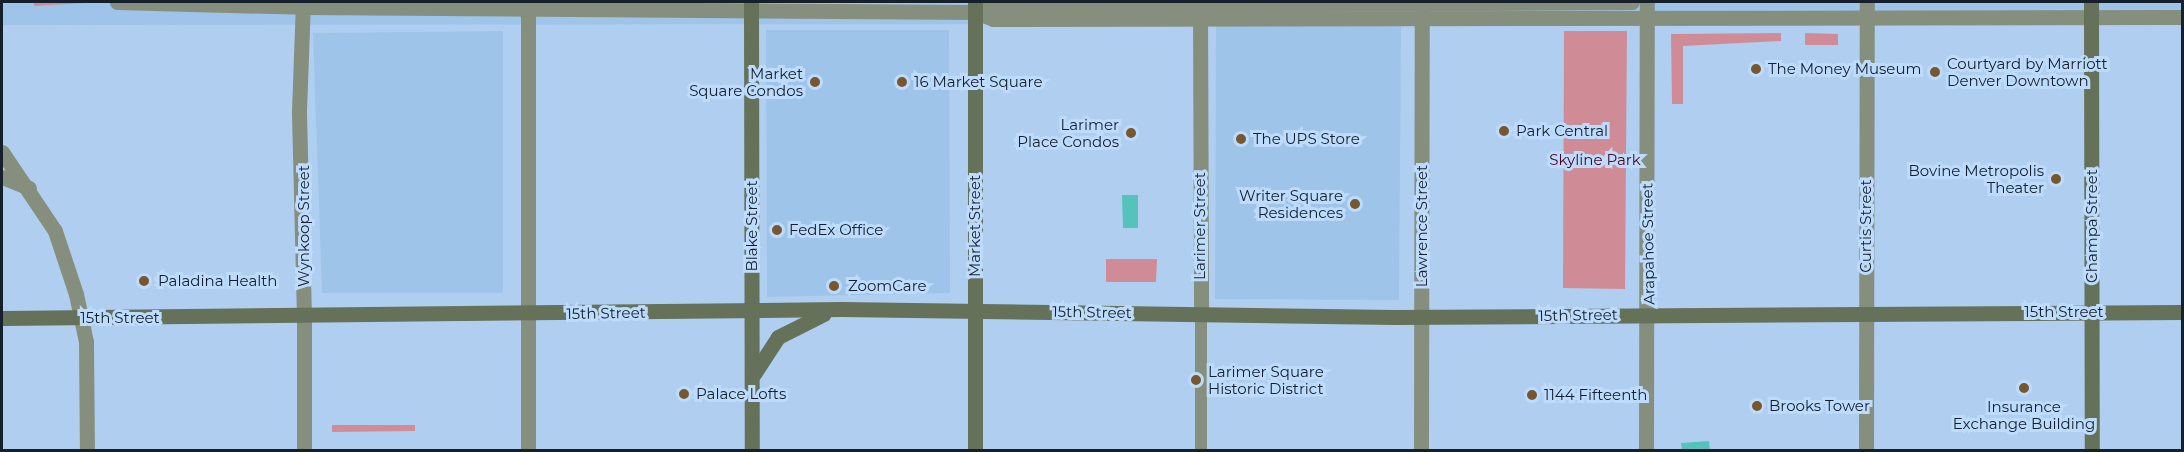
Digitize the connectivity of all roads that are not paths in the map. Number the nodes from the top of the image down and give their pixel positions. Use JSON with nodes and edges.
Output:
{"nodes":[{"id":1,"x":117,"y":2,"type":"edge"},
{"id":2,"x":1632,"y":2,"type":"edge"},
{"id":3,"x":1867,"y":2,"type":"edge"},
{"id":4,"x":2091,"y":2,"type":"edge"},
{"id":5,"x":303,"y":4,"type":"edge"},
{"id":6,"x":528,"y":5,"type":"edge"},
{"id":7,"x":751,"y":6,"type":"edge"},
{"id":8,"x":975,"y":7,"type":"edge"},
{"id":9,"x":1200,"y":9,"type":"edge"},
{"id":10,"x":1422,"y":9,"type":"edge"},
{"id":11,"x":1647,"y":9,"type":"edge"},
{"id":12,"x":2182,"y":17,"type":"edge"},
{"id":13,"x":1866,"y":19,"type":"junction"},
{"id":14,"x":2091,"y":19,"type":"junction"},
{"id":15,"x":2,"y":152,"type":"edge"},
{"id":16,"x":2,"y":177,"type":"edge"},
{"id":17,"x":30,"y":189,"type":"junction"},
{"id":18,"x":841,"y":309,"type":"junction"},
{"id":19,"x":975,"y":310,"type":"junction"},
{"id":20,"x":752,"y":311,"type":"junction"},
{"id":21,"x":1866,"y":312,"type":"junction"},
{"id":22,"x":2092,"y":312,"type":"junction"},
{"id":23,"x":2182,"y":312,"type":"edge"},
{"id":24,"x":1201,"y":314,"type":"junction"},
{"id":25,"x":530,"y":315,"type":"junction"},
{"id":26,"x":1650,"y":315,"type":"junction"},
{"id":27,"x":304,"y":316,"type":"junction"},
{"id":28,"x":1421,"y":316,"type":"junction"},
{"id":29,"x":2,"y":318,"type":"edge"},
{"id":30,"x":82,"y":318,"type":"junction"},
{"id":31,"x":752,"y":380,"type":"junction"},
{"id":32,"x":87,"y":450,"type":"edge"},
{"id":33,"x":304,"y":450,"type":"edge"},
{"id":34,"x":528,"y":450,"type":"edge"},
{"id":35,"x":752,"y":450,"type":"edge"},
{"id":36,"x":975,"y":450,"type":"edge"},
{"id":37,"x":1201,"y":450,"type":"edge"},
{"id":38,"x":1421,"y":450,"type":"edge"},
{"id":39,"x":1646,"y":450,"type":"edge"},
{"id":40,"x":1866,"y":450,"type":"edge"},
{"id":41,"x":2092,"y":450,"type":"edge"}],
"edges":[{"from":1,"to":5,"type":"street"},
{"from":2,"to":10,"type":"street"},
{"from":3,"to":13,"type":"street","name":"Curtis Street"},
{"from":4,"to":14,"type":"main road","name":"Champa Street"},
{"from":5,"to":6,"type":"street"},
{"from":5,"to":27,"type":"street","name":"Wynkoop Street"},
{"from":6,"to":7,"type":"street"},
{"from":6,"to":25,"type":"street"},
{"from":7,"to":8,"type":"street"},
{"from":7,"to":20,"type":"main road","name":"Blake Street"},
{"from":8,"to":9,"type":"street"},
{"from":8,"to":19,"type":"main road","name":"Market Street"},
{"from":9,"to":10,"type":"street"},
{"from":9,"to":24,"type":"street","name":"Larimer Street"},
{"from":10,"to":11,"type":"street"},
{"from":10,"to":28,"type":"street","name":"Lawrence Street"},
{"from":11,"to":13,"type":"street"},
{"from":11,"to":26,"type":"street","name":"Arapahoe Street"},
{"from":12,"to":14,"type":"street"},
{"from":13,"to":14,"type":"street"},
{"from":13,"to":21,"type":"street","name":"Curtis Street"},
{"from":14,"to":22,"type":"main road","name":"Champa Street"},
{"from":15,"to":17,"type":"street"},
{"from":16,"to":17,"type":"street"},
{"from":17,"to":30,"type":"street"},
{"from":18,"to":19,"type":"main road","name":"15th Street"},
{"from":18,"to":20,"type":"main road","name":"15th Street"},
{"from":18,"to":31,"type":"main road"},
{"from":19,"to":24,"type":"main road","name":"15th Street"},
{"from":19,"to":36,"type":"main road","name":"Market Street"},
{"from":20,"to":25,"type":"main road","name":"15th Street"},
{"from":20,"to":31,"type":"main road","name":"Blake Street"},
{"from":21,"to":22,"type":"main road","name":"15th Street"},
{"from":21,"to":26,"type":"main road","name":"15th Street"},
{"from":21,"to":40,"type":"street","name":"Curtis Street"},
{"from":22,"to":23,"type":"main road","name":"15th Street"},
{"from":22,"to":41,"type":"main road","name":"Champa Street"},
{"from":24,"to":28,"type":"main road","name":"15th Street"},
{"from":24,"to":37,"type":"street","name":"Larimer Street"},
{"from":25,"to":27,"type":"main road","name":"15th Street"},
{"from":25,"to":34,"type":"street"},
{"from":26,"to":28,"type":"main road","name":"15th Street"},
{"from":26,"to":39,"type":"street","name":"Arapahoe Street"},
{"from":27,"to":30,"type":"main road","name":"15th Street"},
{"from":27,"to":33,"type":"street","name":"Wynkoop Street"},
{"from":28,"to":38,"type":"street","name":"Lawrence Street"},
{"from":29,"to":30,"type":"main road","name":"15th Street"},
{"from":30,"to":32,"type":"street"},
{"from":31,"to":35,"type":"main road","name":"Blake Street"}]}
